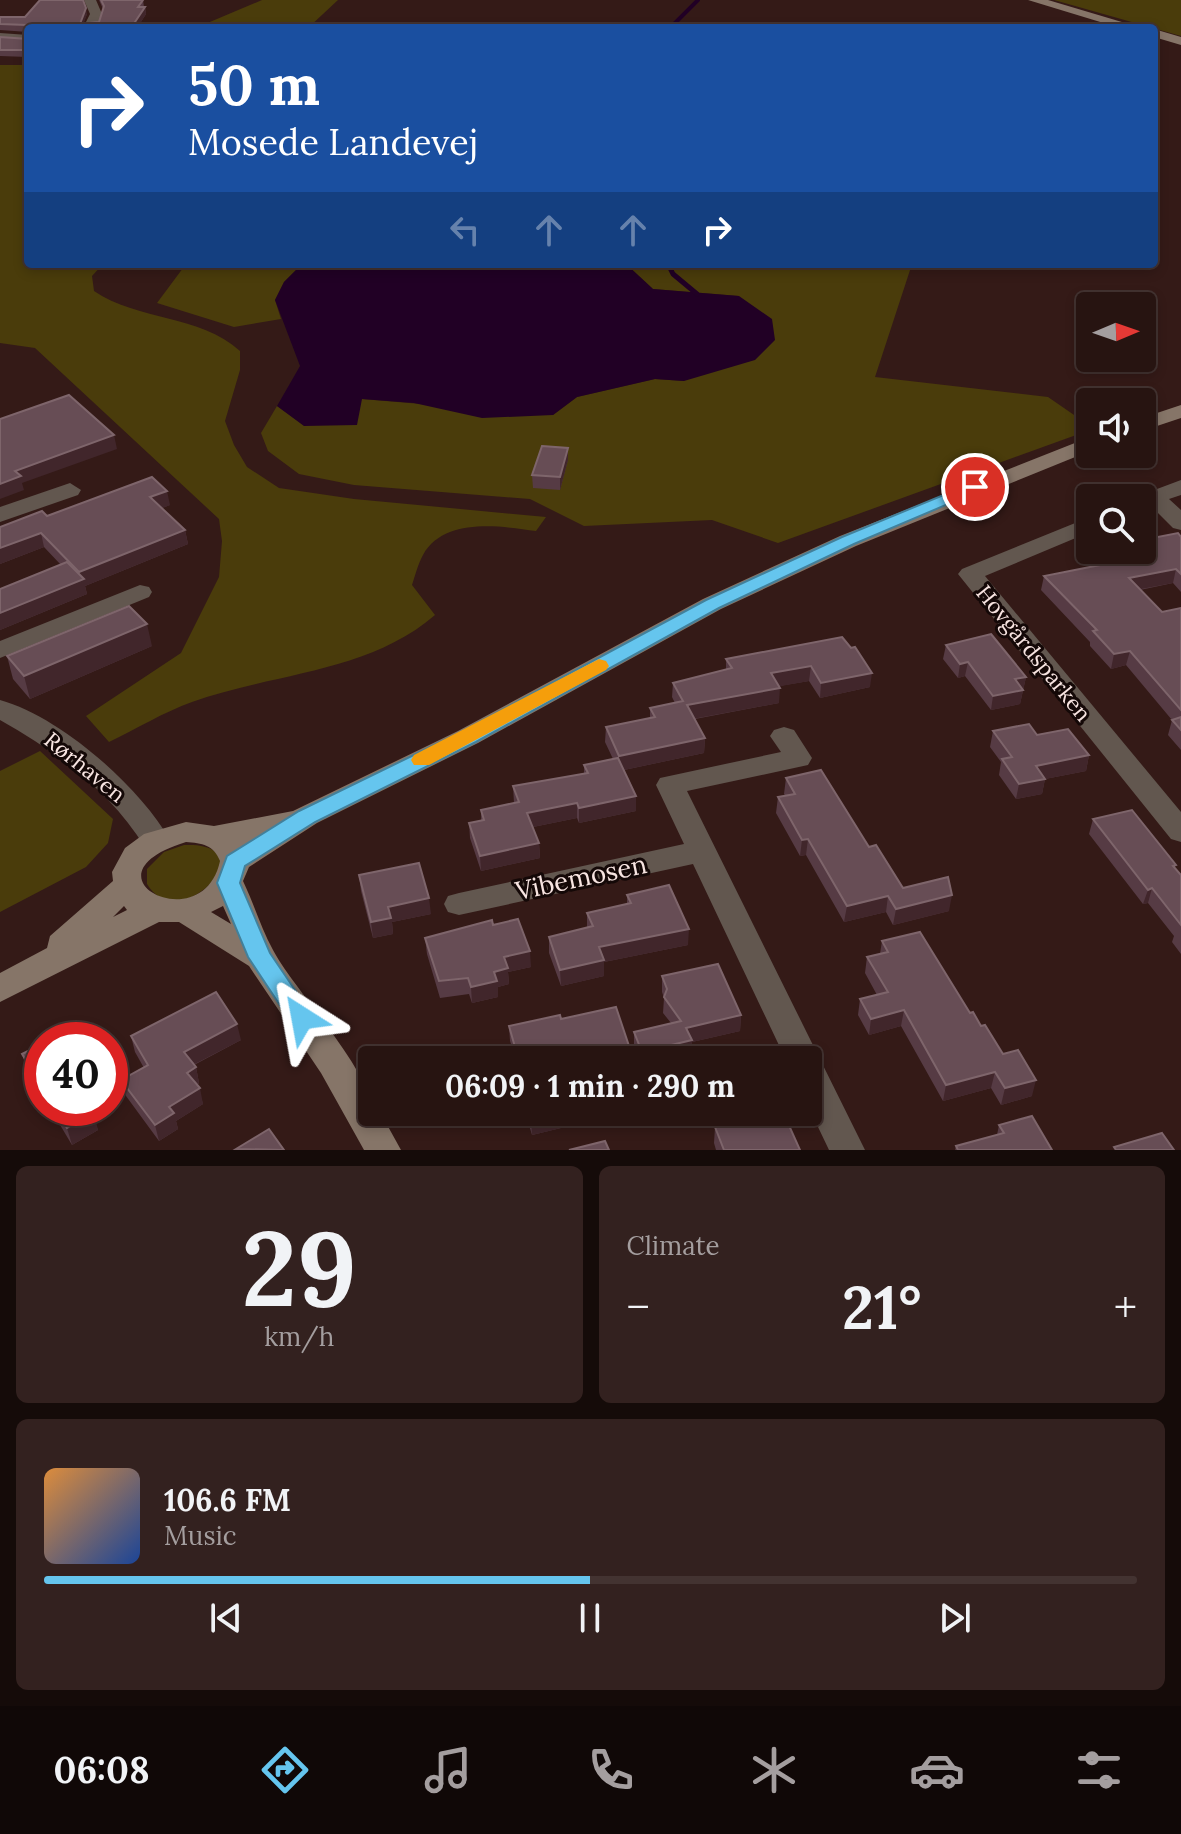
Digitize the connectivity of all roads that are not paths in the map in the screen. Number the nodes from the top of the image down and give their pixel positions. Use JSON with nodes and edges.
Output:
{"nodes":[{"id":1,"x":90,"y":0,"type":"edge"},
{"id":2,"x":1034,"y":0,"type":"edge"},
{"id":3,"x":92,"y":24,"type":"edge"},
{"id":4,"x":1121,"y":24,"type":"edge"},
{"id":5,"x":1158,"y":34,"type":"edge"},
{"id":6,"x":0,"y":37,"type":"edge"},
{"id":7,"x":24,"y":39,"type":"edge"},
{"id":8,"x":1181,"y":41,"type":"edge"},
{"id":9,"x":1181,"y":411,"type":"edge"},
{"id":10,"x":1156,"y":420,"type":"edge"},
{"id":11,"x":1076,"y":449,"type":"edge"},
{"id":12,"x":1181,"y":487,"type":"edge"},
{"id":13,"x":70,"y":490,"type":"dead end"},
{"id":14,"x":1156,"y":497,"type":"edge"},
{"id":15,"x":1156,"y":506,"type":"edge"},
{"id":16,"x":0,"y":515,"type":"edge"},
{"id":17,"x":1181,"y":523,"type":"edge"},
{"id":18,"x":1076,"y":530,"type":"edge"},
{"id":19,"x":140,"y":592,"type":"dead end"},
{"id":20,"x":0,"y":650,"type":"edge"},
{"id":21,"x":0,"y":709,"type":"edge"},
{"id":22,"x":784,"y":736,"type":"dead end"},
{"id":23,"x":307,"y":816,"type":"junction"},
{"id":24,"x":1181,"y":832,"type":"edge"},
{"id":25,"x":215,"y":836,"type":"junction"},
{"id":26,"x":155,"y":840,"type":"junction"},
{"id":27,"x":702,"y":851,"type":"junction"},
{"id":28,"x":232,"y":872,"type":"junction"},
{"id":29,"x":126,"y":887,"type":"junction"},
{"id":30,"x":459,"y":904,"type":"dead end"},
{"id":31,"x":169,"y":910,"type":"junction"},
{"id":32,"x":260,"y":957,"type":"junction"},
{"id":33,"x":38,"y":966,"type":"junction"},
{"id":34,"x":0,"y":989,"type":"edge"},
{"id":35,"x":796,"y":1046,"type":"edge"},
{"id":36,"x":822,"y":1099,"type":"edge"},
{"id":37,"x":383,"y":1150,"type":"edge"},
{"id":38,"x":847,"y":1150,"type":"edge"}],
"edges":[{"from":1,"to":3,"type":"street"},
{"from":2,"to":4,"type":"main road"},
{"from":5,"to":8,"type":"main road"},
{"from":6,"to":7,"type":"street"},
{"from":9,"to":10,"type":"main road"},
{"from":11,"to":23,"type":"main road"},
{"from":12,"to":14,"type":"street"},
{"from":13,"to":16,"type":"street"},
{"from":15,"to":17,"type":"street"},
{"from":18,"to":24,"type":"street","name":"Hovgårdsparken"},
{"from":19,"to":20,"type":"street"},
{"from":21,"to":26,"type":"street","name":"Rørhaven"},
{"from":22,"to":27,"type":"street"},
{"from":23,"to":25,"type":"main road"},
{"from":23,"to":28,"type":"main road"},
{"from":25,"to":26,"type":"main road"},
{"from":25,"to":28,"type":"main road"},
{"from":26,"to":29,"type":"main road"},
{"from":27,"to":30,"type":"street","name":"Vibemosen"},
{"from":27,"to":35,"type":"street"},
{"from":28,"to":31,"type":"main road"},
{"from":28,"to":32,"type":"main road"},
{"from":29,"to":31,"type":"main road"},
{"from":29,"to":33,"type":"main road"},
{"from":31,"to":32,"type":"main road"},
{"from":31,"to":33,"type":"main road"},
{"from":32,"to":37,"type":"main road"},
{"from":33,"to":34,"type":"main road"},
{"from":36,"to":38,"type":"street"}]}
